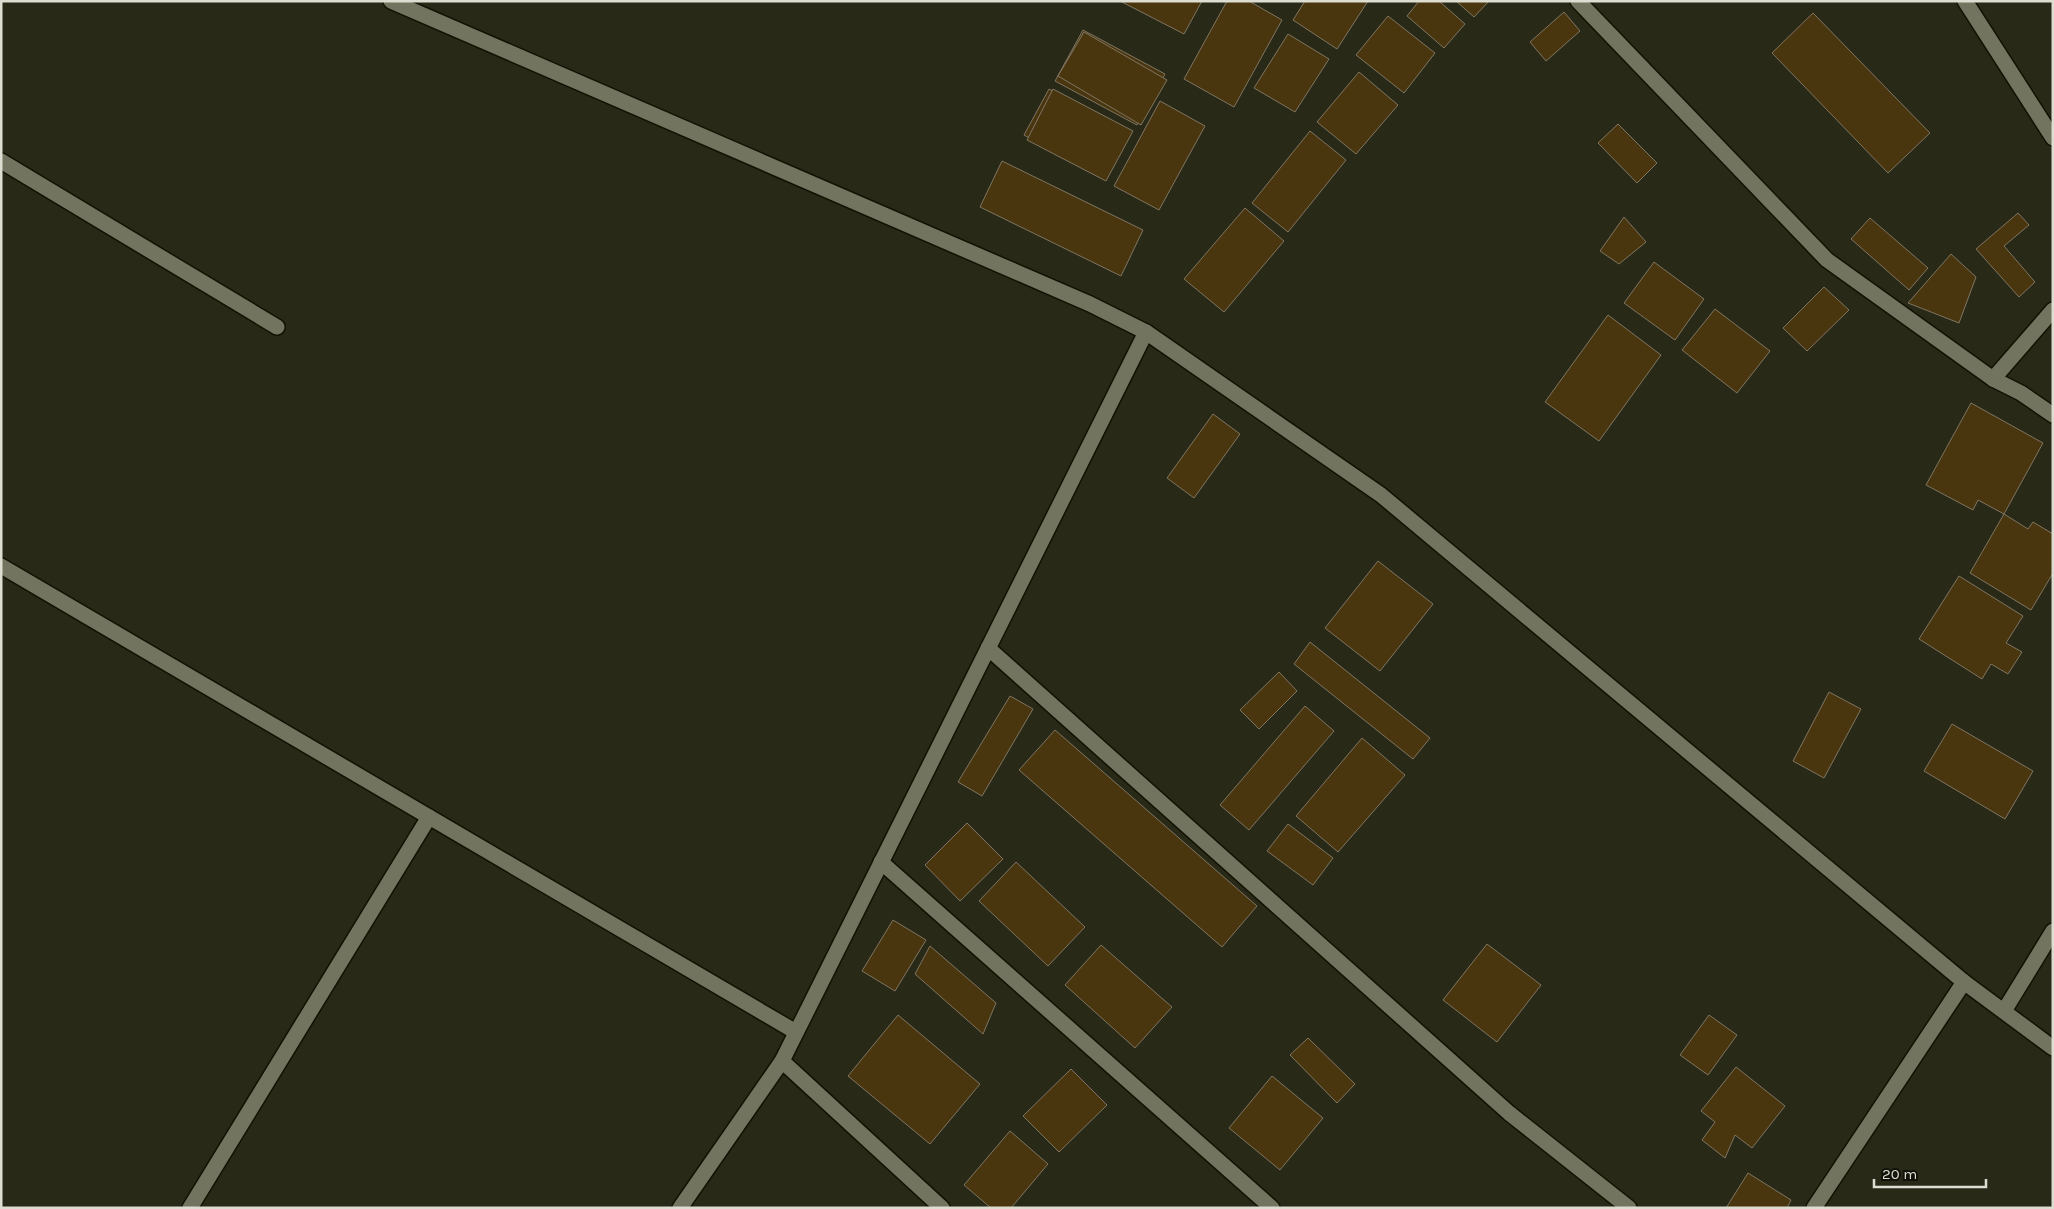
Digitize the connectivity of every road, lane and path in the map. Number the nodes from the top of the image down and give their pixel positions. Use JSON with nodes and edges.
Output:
{"nodes":[{"id":1,"x":391,"y":1,"type":"edge"},
{"id":2,"x":1578,"y":1,"type":"edge"},
{"id":3,"x":1965,"y":1,"type":"edge"},
{"id":4,"x":2053,"y":138,"type":"edge"},
{"id":5,"x":1,"y":161,"type":"edge"},
{"id":6,"x":2053,"y":310,"type":"edge"},
{"id":7,"x":277,"y":327,"type":"dead end"},
{"id":8,"x":1146,"y":332,"type":"junction"},
{"id":9,"x":1993,"y":379,"type":"junction"},
{"id":10,"x":2053,"y":415,"type":"edge"},
{"id":11,"x":1,"y":566,"type":"edge"},
{"id":12,"x":988,"y":648,"type":"junction"},
{"id":13,"x":428,"y":817,"type":"junction"},
{"id":14,"x":881,"y":862,"type":"junction"},
{"id":15,"x":2053,"y":930,"type":"edge"},
{"id":16,"x":1964,"y":982,"type":"junction"},
{"id":17,"x":2004,"y":1012,"type":"junction"},
{"id":18,"x":796,"y":1032,"type":"junction"},
{"id":19,"x":2053,"y":1048,"type":"edge"},
{"id":20,"x":782,"y":1061,"type":"junction"},
{"id":21,"x":190,"y":1208,"type":"edge"},
{"id":22,"x":680,"y":1208,"type":"edge"},
{"id":23,"x":942,"y":1208,"type":"edge"},
{"id":24,"x":1272,"y":1208,"type":"edge"},
{"id":25,"x":1629,"y":1208,"type":"edge"},
{"id":26,"x":1814,"y":1208,"type":"edge"}],
"edges":[{"from":1,"to":8,"type":"street"},
{"from":2,"to":9,"type":"street"},
{"from":3,"to":4,"type":"street"},
{"from":5,"to":7,"type":"street"},
{"from":6,"to":9,"type":"street"},
{"from":8,"to":12,"type":"street"},
{"from":8,"to":16,"type":"street"},
{"from":9,"to":10,"type":"street"},
{"from":11,"to":13,"type":"street"},
{"from":12,"to":14,"type":"street"},
{"from":12,"to":25,"type":"street"},
{"from":13,"to":18,"type":"street"},
{"from":13,"to":21,"type":"street"},
{"from":14,"to":18,"type":"street"},
{"from":14,"to":24,"type":"street"},
{"from":15,"to":17,"type":"street"},
{"from":16,"to":17,"type":"street"},
{"from":16,"to":26,"type":"street"},
{"from":17,"to":19,"type":"street"},
{"from":18,"to":20,"type":"street"},
{"from":20,"to":22,"type":"street"},
{"from":20,"to":23,"type":"street"}]}
